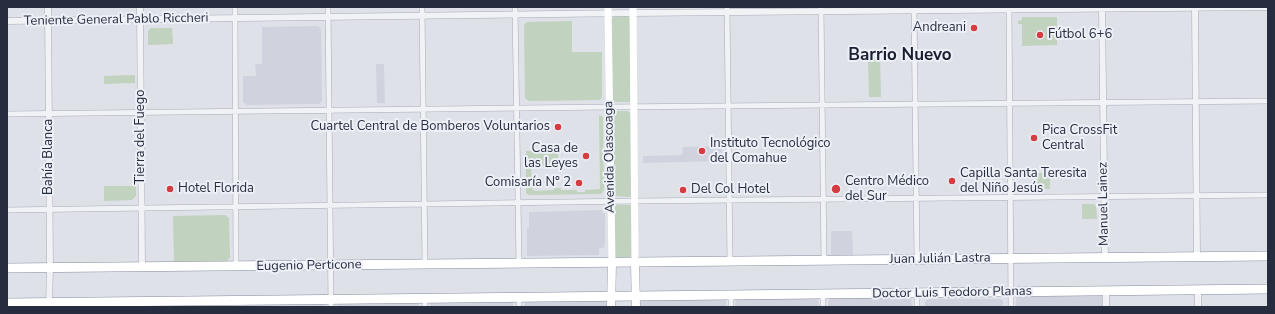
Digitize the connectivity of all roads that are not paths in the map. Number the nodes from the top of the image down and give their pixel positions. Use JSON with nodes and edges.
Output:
{"nodes":[{"id":1,"x":48,"y":7,"type":"edge"},
{"id":2,"x":140,"y":7,"type":"edge"},
{"id":3,"x":235,"y":7,"type":"edge"},
{"id":4,"x":328,"y":7,"type":"edge"},
{"id":5,"x":422,"y":7,"type":"edge"},
{"id":6,"x":515,"y":7,"type":"edge"},
{"id":7,"x":1195,"y":7,"type":"edge"},
{"id":8,"x":1268,"y":7,"type":"edge"},
{"id":9,"x":1009,"y":8,"type":"edge"},
{"id":10,"x":1102,"y":8,"type":"edge"},
{"id":11,"x":727,"y":9,"type":"edge"},
{"id":12,"x":821,"y":9,"type":"edge"},
{"id":13,"x":914,"y":9,"type":"edge"},
{"id":14,"x":608,"y":10,"type":"edge"},
{"id":15,"x":633,"y":10,"type":"edge"},
{"id":16,"x":516,"y":14,"type":"junction"},
{"id":17,"x":422,"y":16,"type":"junction"},
{"id":18,"x":328,"y":17,"type":"junction"},
{"id":19,"x":235,"y":18,"type":"junction"},
{"id":20,"x":140,"y":19,"type":"junction"},
{"id":21,"x":48,"y":20,"type":"junction"},
{"id":22,"x":7,"y":21,"type":"edge"},
{"id":23,"x":1268,"y":101,"type":"edge"},
{"id":24,"x":1103,"y":102,"type":"junction"},
{"id":25,"x":1196,"y":102,"type":"junction"},
{"id":26,"x":1009,"y":103,"type":"junction"},
{"id":27,"x":915,"y":104,"type":"junction"},
{"id":28,"x":822,"y":105,"type":"junction"},
{"id":29,"x":634,"y":106,"type":"junction"},
{"id":30,"x":728,"y":106,"type":"junction"},
{"id":31,"x":610,"y":107,"type":"junction"},
{"id":32,"x":517,"y":108,"type":"junction"},
{"id":33,"x":423,"y":109,"type":"junction"},
{"id":34,"x":329,"y":110,"type":"junction"},
{"id":35,"x":235,"y":112,"type":"junction"},
{"id":36,"x":141,"y":113,"type":"junction"},
{"id":37,"x":7,"y":114,"type":"edge"},
{"id":38,"x":48,"y":114,"type":"junction"},
{"id":39,"x":1268,"y":195,"type":"edge"},
{"id":40,"x":1104,"y":196,"type":"junction"},
{"id":41,"x":1197,"y":196,"type":"junction"},
{"id":42,"x":1010,"y":197,"type":"junction"},
{"id":43,"x":916,"y":198,"type":"junction"},
{"id":44,"x":823,"y":199,"type":"junction"},
{"id":45,"x":730,"y":200,"type":"junction"},
{"id":46,"x":611,"y":201,"type":"junction"},
{"id":47,"x":635,"y":201,"type":"junction"},
{"id":48,"x":518,"y":203,"type":"junction"},
{"id":49,"x":424,"y":204,"type":"junction"},
{"id":50,"x":330,"y":206,"type":"junction"},
{"id":51,"x":236,"y":207,"type":"junction"},
{"id":52,"x":142,"y":208,"type":"junction"},
{"id":53,"x":7,"y":210,"type":"edge"},
{"id":54,"x":49,"y":210,"type":"junction"},
{"id":55,"x":1268,"y":256,"type":"edge"},
{"id":56,"x":1197,"y":257,"type":"junction"},
{"id":57,"x":1105,"y":258,"type":"junction"},
{"id":58,"x":1010,"y":259,"type":"junction"},
{"id":59,"x":824,"y":260,"type":"junction"},
{"id":60,"x":917,"y":260,"type":"junction"},
{"id":61,"x":635,"y":262,"type":"junction"},
{"id":62,"x":730,"y":262,"type":"junction"},
{"id":63,"x":612,"y":263,"type":"junction"},
{"id":64,"x":519,"y":264,"type":"junction"},
{"id":65,"x":425,"y":265,"type":"junction"},
{"id":66,"x":236,"y":266,"type":"junction"},
{"id":67,"x":331,"y":266,"type":"junction"},
{"id":68,"x":142,"y":267,"type":"junction"},
{"id":69,"x":7,"y":268,"type":"edge"},
{"id":70,"x":50,"y":268,"type":"junction"},
{"id":71,"x":1268,"y":289,"type":"edge"},
{"id":72,"x":1198,"y":290,"type":"junction"},
{"id":73,"x":1106,"y":291,"type":"junction"},
{"id":74,"x":1011,"y":292,"type":"junction"},
{"id":75,"x":917,"y":293,"type":"junction"},
{"id":76,"x":823,"y":294,"type":"junction"},
{"id":77,"x":730,"y":295,"type":"junction"},
{"id":78,"x":611,"y":296,"type":"junction"},
{"id":79,"x":636,"y":296,"type":"junction"},
{"id":80,"x":519,"y":297,"type":"junction"},
{"id":81,"x":7,"y":303,"type":"edge"},
{"id":82,"x":331,"y":303,"type":"edge"},
{"id":83,"x":425,"y":303,"type":"edge"},
{"id":84,"x":143,"y":304,"type":"edge"},
{"id":85,"x":237,"y":304,"type":"edge"},
{"id":86,"x":49,"y":305,"type":"edge"},
{"id":87,"x":519,"y":307,"type":"edge"},
{"id":88,"x":611,"y":307,"type":"edge"},
{"id":89,"x":636,"y":307,"type":"edge"},
{"id":90,"x":731,"y":307,"type":"edge"},
{"id":91,"x":823,"y":307,"type":"edge"},
{"id":92,"x":917,"y":307,"type":"edge"},
{"id":93,"x":1011,"y":307,"type":"edge"},
{"id":94,"x":1106,"y":307,"type":"edge"},
{"id":95,"x":1198,"y":307,"type":"edge"}],
"edges":[{"from":1,"to":21,"type":"street","name":"Bahía Blanca"},
{"from":2,"to":20,"type":"street","name":"Tierra del Fuego"},
{"from":3,"to":19,"type":"street"},
{"from":4,"to":18,"type":"street"},
{"from":5,"to":17,"type":"street"},
{"from":6,"to":16,"type":"street"},
{"from":7,"to":8,"type":"street","name":"Teniente General Pablo Riccheri"},
{"from":7,"to":10,"type":"street","name":"Teniente General Pablo Riccheri"},
{"from":7,"to":25,"type":"street"},
{"from":9,"to":10,"type":"street","name":"Teniente General Pablo Riccheri"},
{"from":9,"to":13,"type":"street","name":"Teniente General Pablo Riccheri"},
{"from":9,"to":26,"type":"street"},
{"from":10,"to":24,"type":"street","name":"Manuel Lainez"},
{"from":11,"to":12,"type":"street","name":"Teniente General Pablo Riccheri"},
{"from":11,"to":15,"type":"street","name":"Teniente General Pablo Riccheri"},
{"from":11,"to":30,"type":"street"},
{"from":12,"to":13,"type":"street","name":"Teniente General Pablo Riccheri"},
{"from":12,"to":28,"type":"street"},
{"from":13,"to":27,"type":"street"},
{"from":14,"to":15,"type":"street","name":"Teniente General Pablo Riccheri"},
{"from":14,"to":16,"type":"street","name":"Teniente General Pablo Riccheri"},
{"from":14,"to":31,"type":"main road","name":"Avenida Olascoaga"},
{"from":15,"to":29,"type":"main road","name":"Avenida Olascoaga"},
{"from":16,"to":17,"type":"street","name":"Teniente General Pablo Riccheri"},
{"from":16,"to":32,"type":"street"},
{"from":17,"to":18,"type":"street","name":"Teniente General Pablo Riccheri"},
{"from":17,"to":33,"type":"street"},
{"from":18,"to":19,"type":"street","name":"Teniente General Pablo Riccheri"},
{"from":18,"to":34,"type":"street"},
{"from":19,"to":20,"type":"street","name":"Teniente General Pablo Riccheri"},
{"from":19,"to":35,"type":"street"},
{"from":20,"to":21,"type":"street","name":"Teniente General Pablo Riccheri"},
{"from":20,"to":36,"type":"street","name":"Tierra del Fuego"},
{"from":21,"to":22,"type":"street","name":"Teniente General Pablo Riccheri"},
{"from":21,"to":38,"type":"street","name":"Bahía Blanca"},
{"from":23,"to":25,"type":"street"},
{"from":24,"to":25,"type":"street"},
{"from":24,"to":26,"type":"street"},
{"from":24,"to":40,"type":"street","name":"Manuel Lainez"},
{"from":25,"to":41,"type":"street"},
{"from":26,"to":27,"type":"street"},
{"from":26,"to":42,"type":"street"},
{"from":27,"to":28,"type":"street"},
{"from":27,"to":43,"type":"street"},
{"from":28,"to":30,"type":"street"},
{"from":28,"to":44,"type":"street"},
{"from":29,"to":30,"type":"street"},
{"from":29,"to":31,"type":"street"},
{"from":29,"to":47,"type":"main road","name":"Avenida Olascoaga"},
{"from":30,"to":45,"type":"street"},
{"from":31,"to":32,"type":"street"},
{"from":31,"to":46,"type":"main road","name":"Avenida Olascoaga"},
{"from":32,"to":33,"type":"street"},
{"from":32,"to":48,"type":"street"},
{"from":33,"to":34,"type":"street"},
{"from":33,"to":49,"type":"street"},
{"from":34,"to":35,"type":"street"},
{"from":34,"to":50,"type":"street"},
{"from":35,"to":36,"type":"street"},
{"from":35,"to":51,"type":"street"},
{"from":36,"to":38,"type":"street"},
{"from":36,"to":52,"type":"street","name":"Tierra del Fuego"},
{"from":37,"to":38,"type":"street"},
{"from":38,"to":54,"type":"street","name":"Bahía Blanca"},
{"from":39,"to":41,"type":"street"},
{"from":40,"to":41,"type":"street"},
{"from":40,"to":42,"type":"street"},
{"from":40,"to":57,"type":"street","name":"Manuel Lainez"},
{"from":41,"to":56,"type":"street"},
{"from":42,"to":43,"type":"street"},
{"from":42,"to":58,"type":"street"},
{"from":43,"to":44,"type":"street"},
{"from":43,"to":60,"type":"street"},
{"from":44,"to":45,"type":"street"},
{"from":44,"to":59,"type":"street"},
{"from":45,"to":47,"type":"street"},
{"from":45,"to":62,"type":"street"},
{"from":46,"to":47,"type":"street"},
{"from":46,"to":48,"type":"street"},
{"from":46,"to":63,"type":"main road","name":"Avenida Olascoaga"},
{"from":47,"to":61,"type":"main road","name":"Avenida Olascoaga"},
{"from":48,"to":49,"type":"street"},
{"from":48,"to":64,"type":"street"},
{"from":49,"to":50,"type":"street"},
{"from":49,"to":65,"type":"street"},
{"from":50,"to":51,"type":"street"},
{"from":50,"to":67,"type":"street"},
{"from":51,"to":52,"type":"street"},
{"from":51,"to":66,"type":"street"},
{"from":52,"to":54,"type":"street"},
{"from":52,"to":68,"type":"street","name":"Tierra del Fuego"},
{"from":53,"to":54,"type":"street"},
{"from":54,"to":70,"type":"street","name":"Bahía Blanca"},
{"from":55,"to":56,"type":"highway","name":"Juan Julián Lastra"},
{"from":56,"to":57,"type":"highway","name":"Juan Julián Lastra"},
{"from":57,"to":58,"type":"highway","name":"Juan Julián Lastra"},
{"from":58,"to":60,"type":"highway","name":"Juan Julián Lastra"},
{"from":58,"to":74,"type":"street"},
{"from":59,"to":60,"type":"highway","name":"Juan Julián Lastra"},
{"from":59,"to":62,"type":"highway","name":"Juan Julián Lastra"},
{"from":61,"to":62,"type":"highway","name":"Juan Julián Lastra"},
{"from":61,"to":63,"type":"highway","name":"Juan Julián Lastra"},
{"from":61,"to":79,"type":"main road","name":"Avenida Olascoaga"},
{"from":63,"to":64,"type":"highway","name":"Eugenio Perticone"},
{"from":63,"to":78,"type":"main road","name":"Avenida Olascoaga"},
{"from":64,"to":65,"type":"highway","name":"Eugenio Perticone"},
{"from":65,"to":67,"type":"highway","name":"Eugenio Perticone"},
{"from":66,"to":67,"type":"highway","name":"Eugenio Perticone"},
{"from":66,"to":68,"type":"highway","name":"Eugenio Perticone"},
{"from":67,"to":82,"type":"street"},
{"from":68,"to":70,"type":"highway","name":"Eugenio Perticone"},
{"from":69,"to":70,"type":"highway","name":"Eugenio Perticone"},
{"from":70,"to":86,"type":"street","name":"Bahía Blanca"},
{"from":71,"to":72,"type":"highway","name":"Doctor Luis Teodoro Planas"},
{"from":72,"to":73,"type":"highway","name":"Doctor Luis Teodoro Planas"},
{"from":72,"to":95,"type":"street"},
{"from":73,"to":74,"type":"highway","name":"Doctor Luis Teodoro Planas"},
{"from":73,"to":94,"type":"street"},
{"from":74,"to":75,"type":"highway","name":"Doctor Luis Teodoro Planas"},
{"from":74,"to":93,"type":"street"},
{"from":75,"to":76,"type":"highway","name":"Doctor Luis Teodoro Planas"},
{"from":75,"to":92,"type":"street"},
{"from":76,"to":77,"type":"highway","name":"Doctor Luis Teodoro Planas"},
{"from":76,"to":91,"type":"street"},
{"from":77,"to":79,"type":"highway","name":"Doctor Luis Teodoro Planas"},
{"from":77,"to":90,"type":"street"},
{"from":78,"to":79,"type":"highway","name":"Doctor Luis Teodoro Planas"},
{"from":78,"to":80,"type":"highway","name":"Doctor Luis Teodoro Planas"},
{"from":78,"to":88,"type":"main road","name":"Avenida Olascoaga"},
{"from":79,"to":89,"type":"main road","name":"Avenida Olascoaga"},
{"from":80,"to":83,"type":"highway","name":"Doctor Luis Teodoro Planas"},
{"from":80,"to":87,"type":"street"},
{"from":81,"to":86,"type":"highway","name":"Doctor Luis Teodoro Planas"},
{"from":82,"to":83,"type":"highway","name":"Doctor Luis Teodoro Planas"},
{"from":82,"to":85,"type":"highway","name":"Doctor Luis Teodoro Planas"},
{"from":84,"to":85,"type":"highway","name":"Doctor Luis Teodoro Planas"},
{"from":84,"to":86,"type":"highway","name":"Doctor Luis Teodoro Planas"}]}
